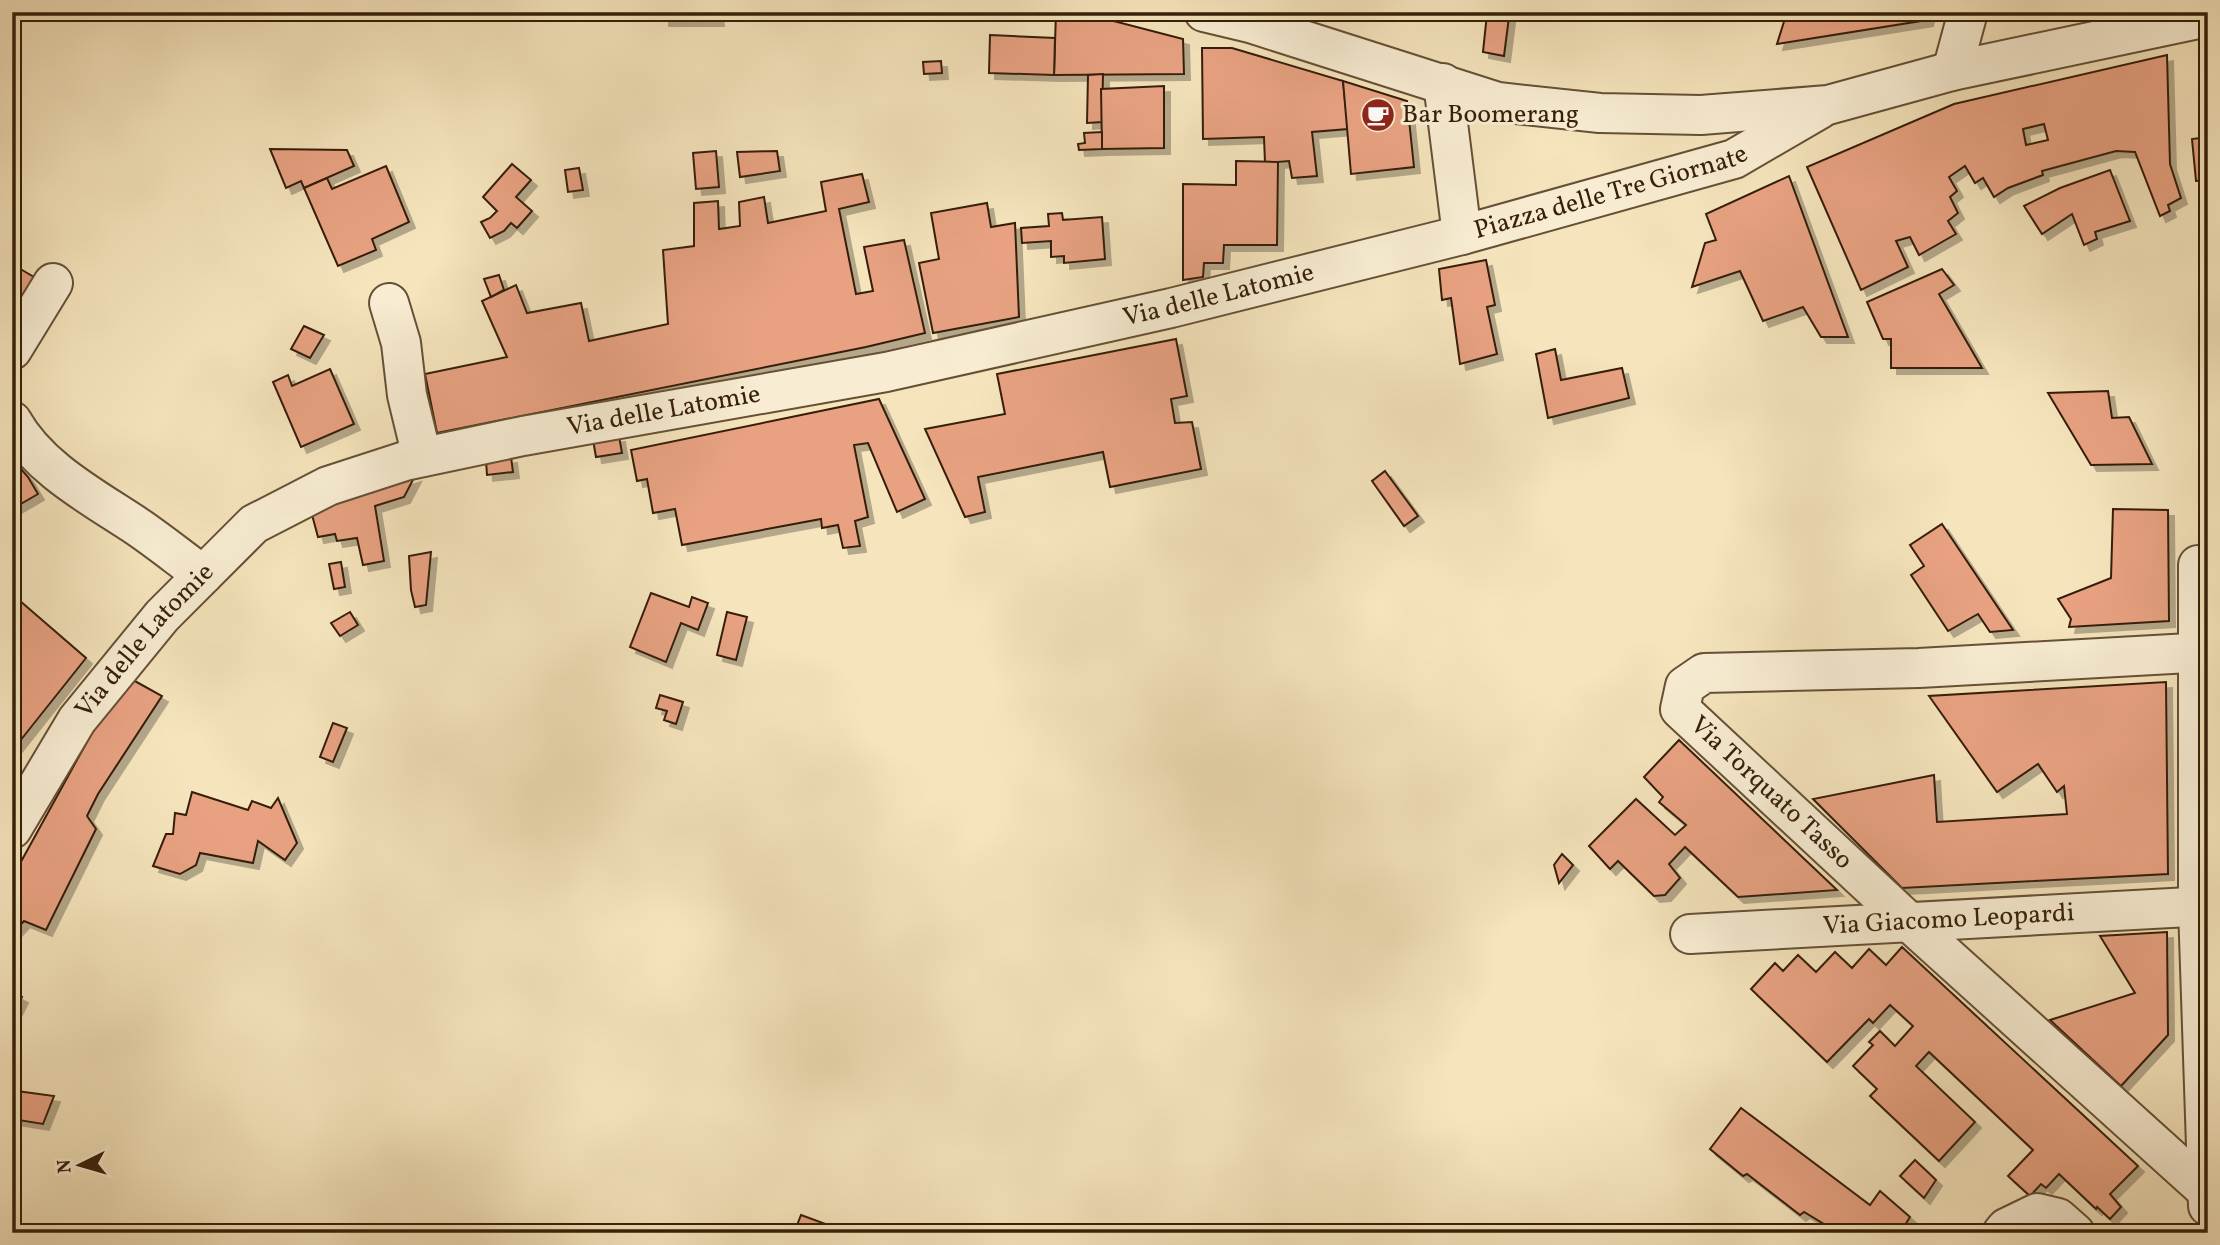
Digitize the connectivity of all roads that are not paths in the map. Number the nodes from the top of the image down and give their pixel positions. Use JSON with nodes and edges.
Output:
{"nodes":[{"id":1,"x":1204,"y":12,"type":"edge"},
{"id":2,"x":1968,"y":12,"type":"edge"},
{"id":3,"x":2208,"y":17,"type":"edge"},
{"id":4,"x":1952,"y":71,"type":"junction"},
{"id":5,"x":1443,"y":83,"type":"junction"},
{"id":6,"x":1828,"y":105,"type":"junction"},
{"id":7,"x":1462,"y":235,"type":"junction"},
{"id":8,"x":53,"y":283,"type":"dead end"},
{"id":9,"x":389,"y":303,"type":"dead end"},
{"id":10,"x":12,"y":350,"type":"edge"},
{"id":11,"x":12,"y":421,"type":"edge"},
{"id":12,"x":422,"y":457,"type":"junction"},
{"id":13,"x":2198,"y":565,"type":"dead end"},
{"id":14,"x":203,"y":575,"type":"junction"},
{"id":15,"x":2203,"y":652,"type":"edge"},
{"id":16,"x":12,"y":829,"type":"edge"},
{"id":17,"x":2203,"y":906,"type":"edge"},
{"id":18,"x":1909,"y":922,"type":"junction"},
{"id":19,"x":1690,"y":934,"type":"dead end"},
{"id":20,"x":2207,"y":1191,"type":"edge"},
{"id":21,"x":2208,"y":1216,"type":"edge"},
{"id":22,"x":2002,"y":1233,"type":"edge"},
{"id":23,"x":2075,"y":1233,"type":"edge"}],
"edges":[{"from":1,"to":5,"type":"street"},
{"from":2,"to":4,"type":"street"},
{"from":3,"to":4,"type":"street","name":"Piazza delle Tre Giornate"},
{"from":4,"to":6,"type":"street","name":"Piazza delle Tre Giornate"},
{"from":5,"to":6,"type":"street","name":"Piazza delle Tre Giornate"},
{"from":5,"to":7,"type":"street","name":"Piazza delle Tre Giornate"},
{"from":6,"to":7,"type":"street","name":"Piazza delle Tre Giornate"},
{"from":7,"to":12,"type":"street","name":"Via delle Latomie"},
{"from":8,"to":10,"type":"street"},
{"from":9,"to":12,"type":"street"},
{"from":11,"to":14,"type":"street"},
{"from":12,"to":14,"type":"street","name":"Via delle Latomie"},
{"from":13,"to":15,"type":"street"},
{"from":14,"to":16,"type":"street","name":"Via delle Latomie"},
{"from":15,"to":17,"type":"street"},
{"from":15,"to":18,"type":"street","name":"Via Torquato Tasso"},
{"from":17,"to":18,"type":"street","name":"Via Giacomo Leopardi"},
{"from":17,"to":20,"type":"street"},
{"from":18,"to":19,"type":"street","name":"Via Giacomo Leopardi"},
{"from":18,"to":20,"type":"street","name":"Via Torquato Tasso"},
{"from":20,"to":21,"type":"street"},
{"from":22,"to":23,"type":"street"}]}
